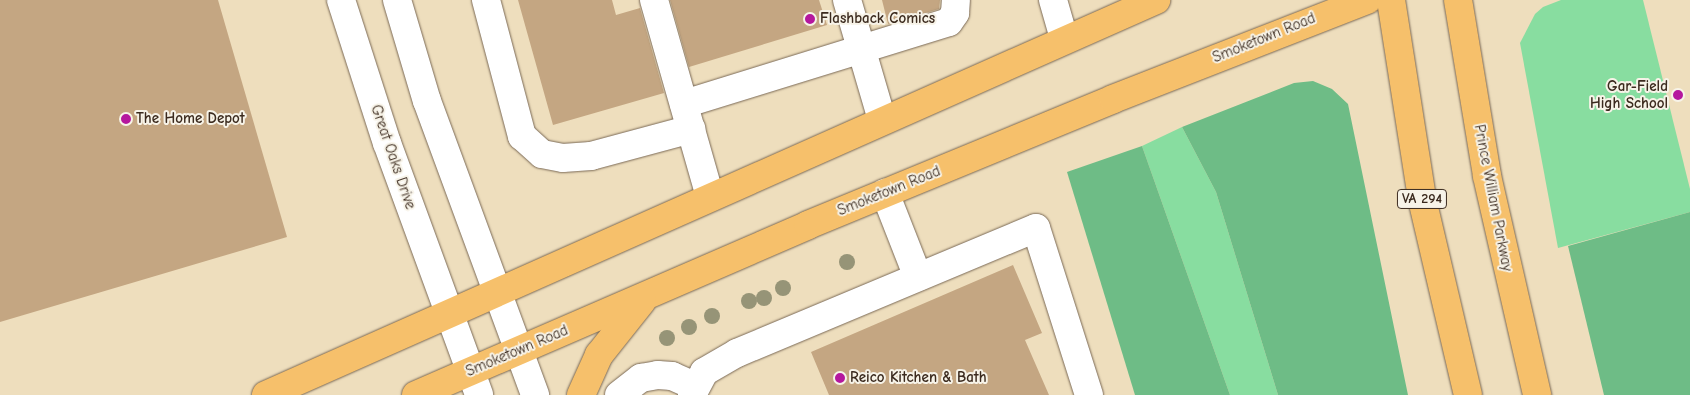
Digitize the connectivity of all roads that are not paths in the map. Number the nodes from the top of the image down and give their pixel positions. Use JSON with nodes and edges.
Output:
{"nodes":[{"id":1,"x":340,"y":0,"type":"edge"},
{"id":2,"x":397,"y":0,"type":"edge"},
{"id":3,"x":486,"y":0,"type":"edge"},
{"id":4,"x":654,"y":0,"type":"edge"},
{"id":5,"x":847,"y":0,"type":"edge"},
{"id":6,"x":956,"y":0,"type":"edge"},
{"id":7,"x":1052,"y":0,"type":"edge"},
{"id":8,"x":1156,"y":0,"type":"edge"},
{"id":9,"x":1367,"y":0,"type":"edge"},
{"id":10,"x":1391,"y":0,"type":"edge"},
{"id":11,"x":1458,"y":0,"type":"edge"},
{"id":12,"x":1064,"y":38,"type":"junction"},
{"id":13,"x":862,"y":50,"type":"junction"},
{"id":14,"x":687,"y":117,"type":"junction"},
{"id":15,"x":882,"y":120,"type":"junction"},
{"id":16,"x":885,"y":193,"type":"junction"},
{"id":17,"x":710,"y":197,"type":"junction"},
{"id":18,"x":918,"y":277,"type":"junction"},
{"id":19,"x":499,"y":291,"type":"junction"},
{"id":20,"x":648,"y":294,"type":"junction"},
{"id":21,"x":449,"y":314,"type":"junction"},
{"id":22,"x":518,"y":351,"type":"junction"},
{"id":23,"x":474,"y":383,"type":"edge"},
{"id":24,"x":693,"y":391,"type":"edge"},
{"id":25,"x":266,"y":395,"type":"edge"},
{"id":26,"x":416,"y":395,"type":"edge"},
{"id":27,"x":535,"y":395,"type":"edge"},
{"id":28,"x":581,"y":395,"type":"edge"},
{"id":29,"x":619,"y":395,"type":"edge"},
{"id":30,"x":1089,"y":395,"type":"edge"},
{"id":31,"x":1468,"y":395,"type":"edge"},
{"id":32,"x":1537,"y":395,"type":"edge"}],
"edges":[{"from":1,"to":21,"type":"street","name":"Great Oaks Drive"},
{"from":2,"to":19,"type":"street"},
{"from":3,"to":14,"type":"street"},
{"from":4,"to":14,"type":"street"},
{"from":5,"to":13,"type":"street"},
{"from":6,"to":13,"type":"street"},
{"from":7,"to":12,"type":"street"},
{"from":8,"to":12,"type":"main road"},
{"from":9,"to":16,"type":"main road","name":"Smoketown Road"},
{"from":10,"to":31,"type":"main road","number":"VA 294"},
{"from":11,"to":32,"type":"main road","name":"Prince William Parkway"},
{"from":12,"to":15,"type":"main road"},
{"from":13,"to":14,"type":"street"},
{"from":13,"to":15,"type":"street"},
{"from":14,"to":17,"type":"street"},
{"from":15,"to":17,"type":"main road"},
{"from":16,"to":18,"type":"street"},
{"from":16,"to":20,"type":"main road","name":"Smoketown Road"},
{"from":17,"to":19,"type":"main road"},
{"from":18,"to":24,"type":"street"},
{"from":18,"to":30,"type":"street"},
{"from":19,"to":21,"type":"main road"},
{"from":19,"to":22,"type":"street"},
{"from":20,"to":22,"type":"main road","name":"Smoketown Road"},
{"from":20,"to":28,"type":"main road"},
{"from":21,"to":23,"type":"street","name":"Great Oaks Drive"},
{"from":21,"to":25,"type":"main road"},
{"from":22,"to":23,"type":"main road","name":"Smoketown Road"},
{"from":22,"to":27,"type":"street"},
{"from":23,"to":26,"type":"main road","name":"Smoketown Road"},
{"from":24,"to":29,"type":"street"}]}
